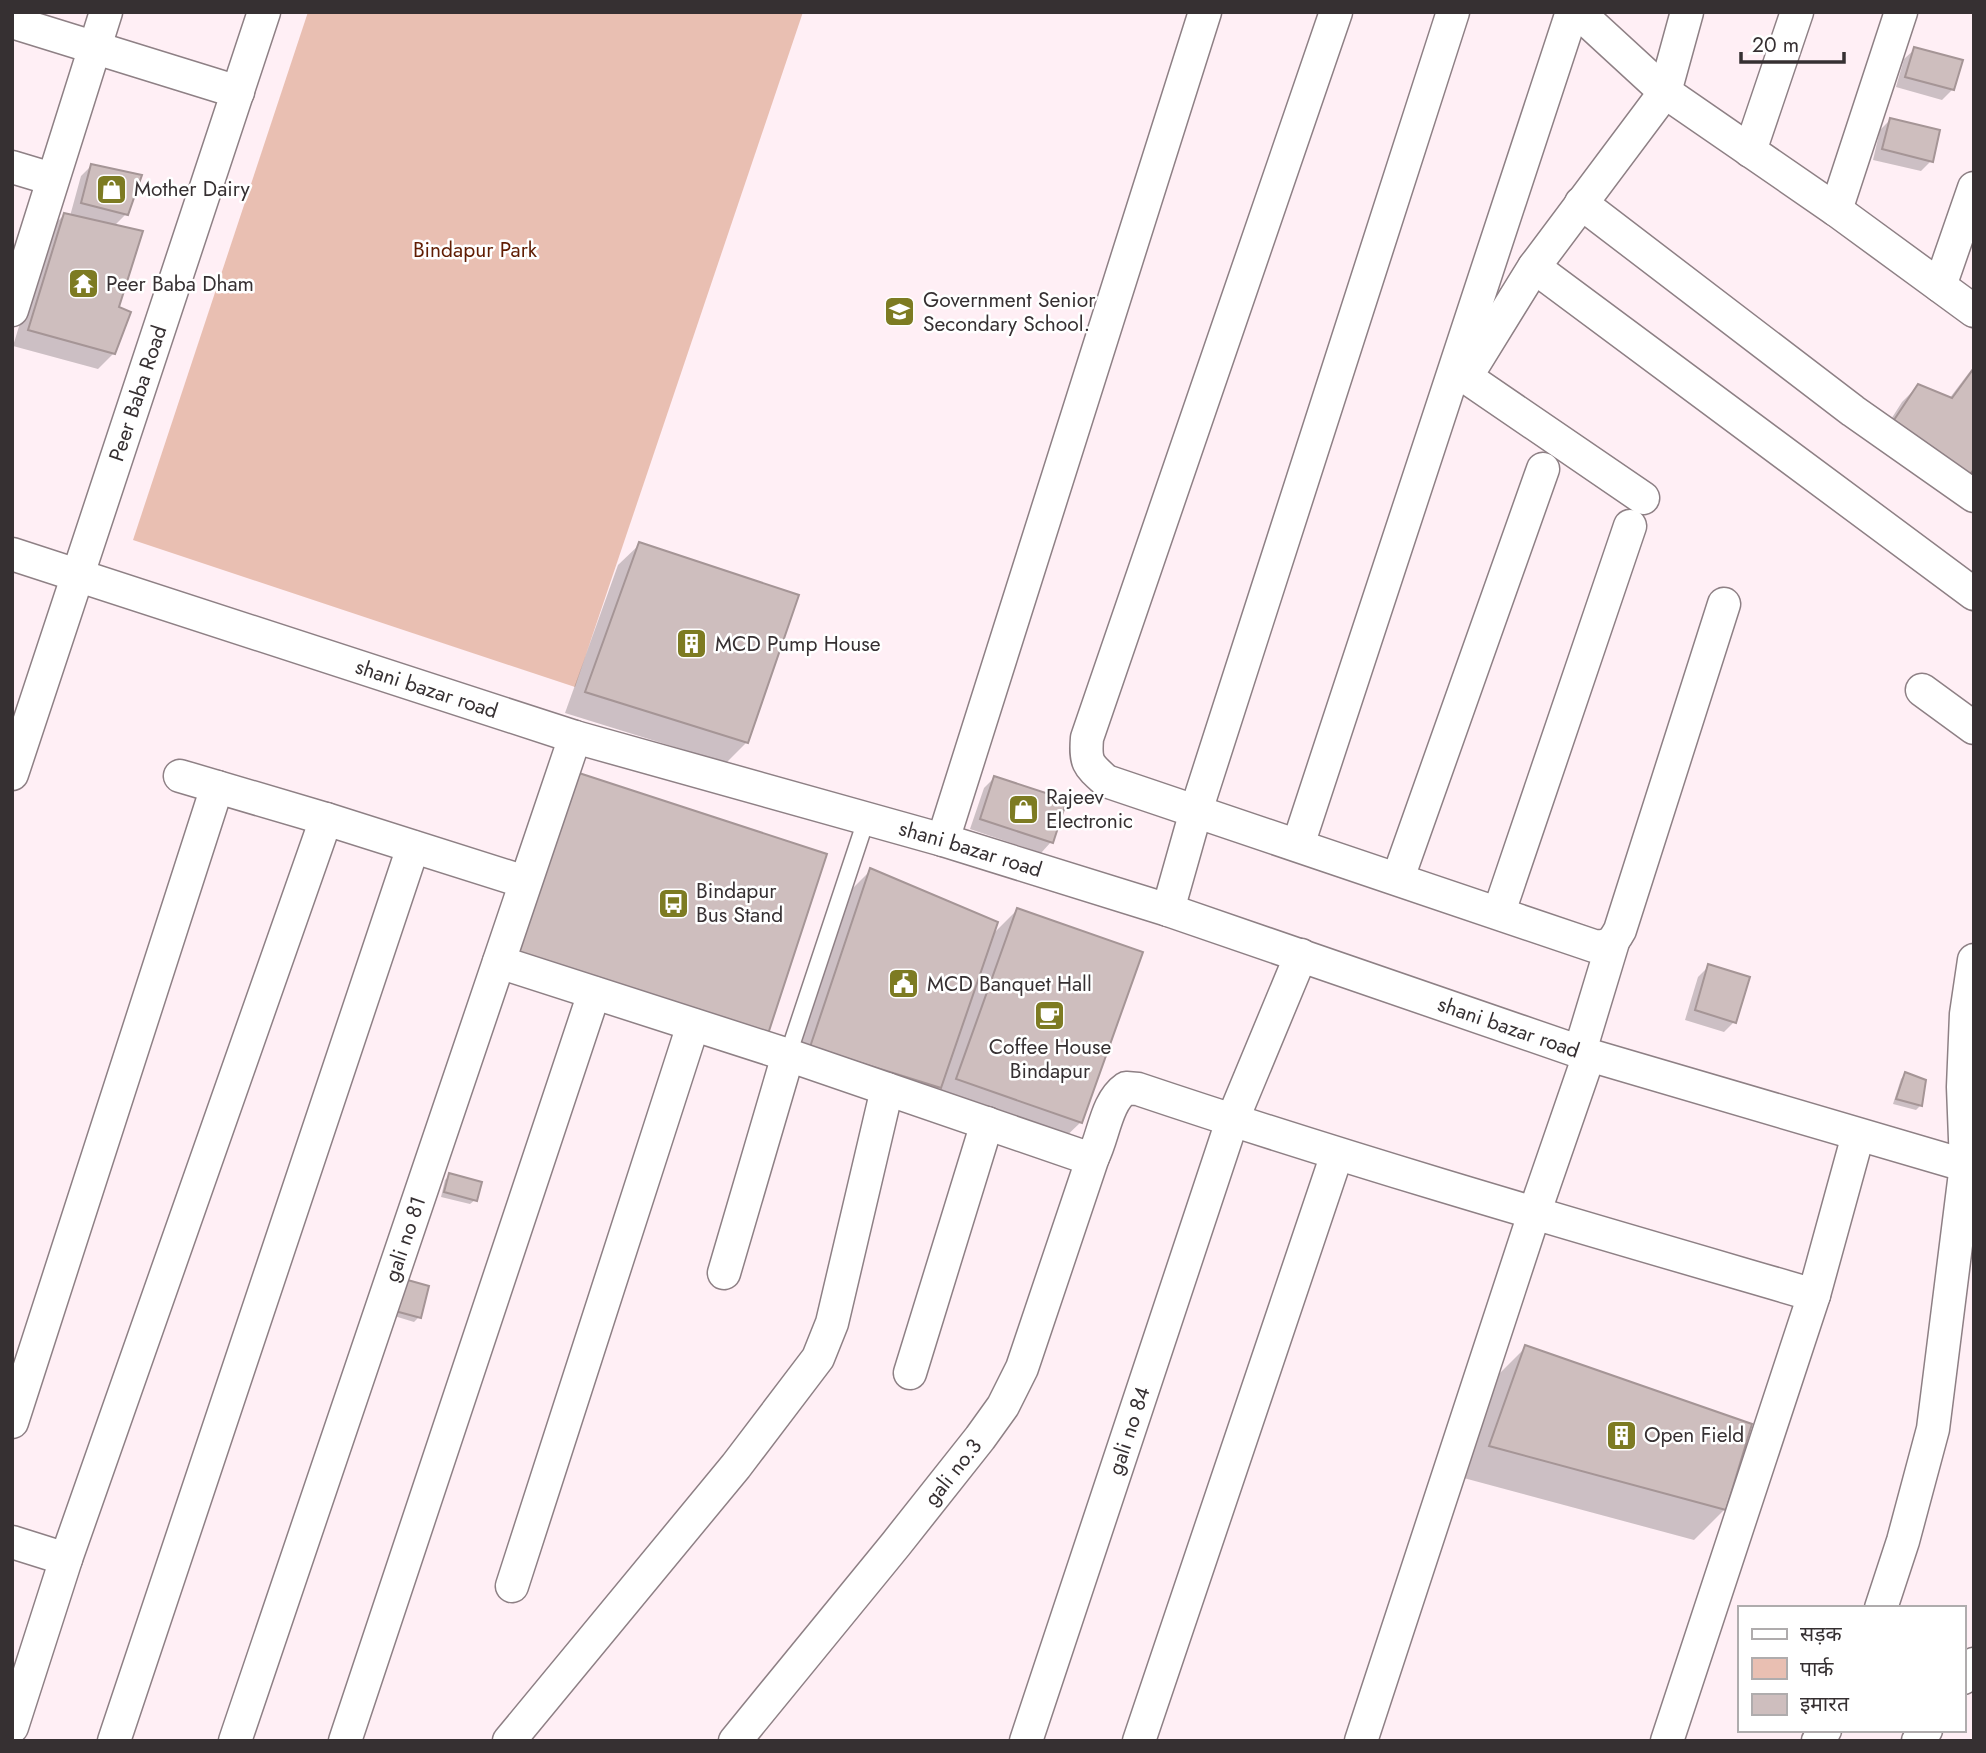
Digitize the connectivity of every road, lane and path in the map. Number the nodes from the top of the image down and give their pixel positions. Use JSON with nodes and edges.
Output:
{"nodes":[{"id":1,"x":106,"y":12,"type":"edge"},
{"id":2,"x":264,"y":12,"type":"edge"},
{"id":3,"x":1205,"y":12,"type":"edge"},
{"id":4,"x":1336,"y":12,"type":"edge"},
{"id":5,"x":1453,"y":12,"type":"edge"},
{"id":6,"x":1572,"y":12,"type":"edge"},
{"id":7,"x":1578,"y":12,"type":"edge"},
{"id":8,"x":1687,"y":12,"type":"edge"},
{"id":9,"x":1797,"y":12,"type":"edge"},
{"id":10,"x":1901,"y":12,"type":"edge"},
{"id":11,"x":12,"y":22,"type":"edge"},
{"id":12,"x":95,"y":48,"type":"junction"},
{"id":13,"x":238,"y":92,"type":"junction"},
{"id":14,"x":1665,"y":92,"type":"junction"},
{"id":15,"x":1750,"y":151,"type":"junction"},
{"id":16,"x":12,"y":167,"type":"edge"},
{"id":17,"x":52,"y":179,"type":"junction"},
{"id":18,"x":1974,"y":188,"type":"edge"},
{"id":19,"x":1581,"y":203,"type":"junction"},
{"id":20,"x":1836,"y":210,"type":"junction"},
{"id":21,"x":1534,"y":267,"type":"junction"},
{"id":22,"x":1940,"y":286,"type":"junction"},
{"id":23,"x":12,"y":310,"type":"edge"},
{"id":24,"x":1974,"y":311,"type":"edge"},
{"id":25,"x":1543,"y":469,"type":"dead end"},
{"id":26,"x":1974,"y":496,"type":"edge"},
{"id":27,"x":1643,"y":498,"type":"dead end"},
{"id":28,"x":1630,"y":526,"type":"dead end"},
{"id":29,"x":12,"y":554,"type":"edge"},
{"id":30,"x":79,"y":575,"type":"junction"},
{"id":31,"x":1974,"y":594,"type":"edge"},
{"id":32,"x":1724,"y":604,"type":"dead end"},
{"id":33,"x":1922,"y":690,"type":"dead end"},
{"id":34,"x":1974,"y":729,"type":"edge"},
{"id":35,"x":575,"y":737,"type":"junction"},
{"id":36,"x":12,"y":774,"type":"edge"},
{"id":37,"x":180,"y":776,"type":"dead end"},
{"id":38,"x":217,"y":787,"type":"junction"},
{"id":39,"x":1196,"y":811,"type":"junction"},
{"id":40,"x":867,"y":817,"type":"junction"},
{"id":41,"x":326,"y":819,"type":"junction"},
{"id":42,"x":943,"y":839,"type":"junction"},
{"id":43,"x":1298,"y":845,"type":"junction"},
{"id":44,"x":413,"y":847,"type":"junction"},
{"id":45,"x":1398,"y":878,"type":"junction"},
{"id":46,"x":525,"y":883,"type":"junction"},
{"id":47,"x":1168,"y":910,"type":"junction"},
{"id":48,"x":1499,"y":912,"type":"junction"},
{"id":49,"x":1613,"y":943,"type":"junction"},
{"id":50,"x":1301,"y":955,"type":"junction"},
{"id":51,"x":1974,"y":960,"type":"edge"},
{"id":52,"x":499,"y":962,"type":"junction"},
{"id":53,"x":594,"y":993,"type":"junction"},
{"id":54,"x":694,"y":1025,"type":"junction"},
{"id":55,"x":1585,"y":1053,"type":"junction"},
{"id":56,"x":788,"y":1055,"type":"junction"},
{"id":57,"x":887,"y":1089,"type":"junction"},
{"id":58,"x":1231,"y":1121,"type":"junction"},
{"id":59,"x":987,"y":1123,"type":"junction"},
{"id":60,"x":1858,"y":1135,"type":"junction"},
{"id":61,"x":1336,"y":1154,"type":"junction"},
{"id":62,"x":1093,"y":1157,"type":"junction"},
{"id":63,"x":1970,"y":1167,"type":"edge"},
{"id":64,"x":1534,"y":1214,"type":"junction"},
{"id":65,"x":724,"y":1273,"type":"dead end"},
{"id":66,"x":1814,"y":1295,"type":"junction"},
{"id":67,"x":910,"y":1373,"type":"dead end"},
{"id":68,"x":12,"y":1422,"type":"edge"},
{"id":69,"x":12,"y":1542,"type":"edge"},
{"id":70,"x":66,"y":1559,"type":"junction"},
{"id":71,"x":512,"y":1586,"type":"dead end"},
{"id":72,"x":1882,"y":1606,"type":"edge"},
{"id":73,"x":12,"y":1727,"type":"edge"},
{"id":74,"x":114,"y":1741,"type":"edge"},
{"id":75,"x":236,"y":1741,"type":"edge"},
{"id":76,"x":345,"y":1741,"type":"edge"},
{"id":77,"x":509,"y":1741,"type":"edge"},
{"id":78,"x":735,"y":1741,"type":"edge"},
{"id":79,"x":1026,"y":1741,"type":"edge"},
{"id":80,"x":1139,"y":1741,"type":"edge"},
{"id":81,"x":1361,"y":1741,"type":"edge"},
{"id":82,"x":1667,"y":1741,"type":"edge"}],
"edges":[{"from":1,"to":12,"type":"street"},
{"from":2,"to":13,"type":"street","name":"Peer Baba Road"},
{"from":3,"to":42,"type":"street"},
{"from":4,"to":39,"type":"street"},
{"from":5,"to":39,"type":"street"},
{"from":6,"to":43,"type":"street"},
{"from":7,"to":14,"type":"street"},
{"from":8,"to":14,"type":"street"},
{"from":9,"to":15,"type":"street"},
{"from":10,"to":20,"type":"street"},
{"from":11,"to":12,"type":"street"},
{"from":12,"to":13,"type":"street"},
{"from":12,"to":17,"type":"street"},
{"from":13,"to":30,"type":"street","name":"Peer Baba Road"},
{"from":14,"to":15,"type":"street"},
{"from":14,"to":19,"type":"street"},
{"from":15,"to":20,"type":"street"},
{"from":16,"to":17,"type":"street"},
{"from":17,"to":23,"type":"street"},
{"from":18,"to":22,"type":"street"},
{"from":19,"to":21,"type":"street"},
{"from":19,"to":26,"type":"street"},
{"from":20,"to":22,"type":"street"},
{"from":21,"to":27,"type":"street"},
{"from":21,"to":31,"type":"street"},
{"from":22,"to":24,"type":"street"},
{"from":25,"to":45,"type":"street"},
{"from":28,"to":48,"type":"street"},
{"from":29,"to":30,"type":"street","name":"shani bazar road"},
{"from":30,"to":35,"type":"street","name":"shani bazar road"},
{"from":30,"to":36,"type":"street","name":"Peer Baba Road"},
{"from":32,"to":49,"type":"street"},
{"from":33,"to":34,"type":"street"},
{"from":35,"to":40,"type":"street","name":"shani bazar road"},
{"from":35,"to":46,"type":"street","name":"gali no 81"},
{"from":37,"to":38,"type":"street"},
{"from":38,"to":41,"type":"street"},
{"from":38,"to":68,"type":"street"},
{"from":39,"to":43,"type":"street"},
{"from":39,"to":47,"type":"street"},
{"from":40,"to":42,"type":"street","name":"shani bazar road"},
{"from":40,"to":56,"type":"lane"},
{"from":41,"to":44,"type":"street"},
{"from":41,"to":70,"type":"street"},
{"from":42,"to":47,"type":"street","name":"shani bazar road"},
{"from":43,"to":45,"type":"street"},
{"from":44,"to":46,"type":"street"},
{"from":44,"to":74,"type":"street"},
{"from":45,"to":48,"type":"street"},
{"from":46,"to":52,"type":"street","name":"gali no 81"},
{"from":47,"to":50,"type":"street","name":"shani bazar road"},
{"from":48,"to":49,"type":"street"},
{"from":49,"to":55,"type":"street"},
{"from":50,"to":55,"type":"street","name":"shani bazar road"},
{"from":50,"to":58,"type":"street","name":"gali no 84"},
{"from":51,"to":63,"type":"street"},
{"from":52,"to":53,"type":"street"},
{"from":52,"to":75,"type":"street","name":"gali no 81"},
{"from":53,"to":54,"type":"street"},
{"from":53,"to":76,"type":"street"},
{"from":54,"to":56,"type":"street"},
{"from":54,"to":71,"type":"street"},
{"from":55,"to":60,"type":"street","name":"shani bazar road"},
{"from":55,"to":64,"type":"street"},
{"from":56,"to":57,"type":"street"},
{"from":56,"to":65,"type":"street"},
{"from":57,"to":59,"type":"street"},
{"from":57,"to":77,"type":"street"},
{"from":58,"to":61,"type":"street"},
{"from":58,"to":62,"type":"street","name":"gali no.3"},
{"from":58,"to":79,"type":"street","name":"gali no 84"},
{"from":59,"to":62,"type":"street"},
{"from":59,"to":67,"type":"street"},
{"from":60,"to":63,"type":"street","name":"shani bazar road"},
{"from":60,"to":66,"type":"street"},
{"from":61,"to":64,"type":"street"},
{"from":61,"to":80,"type":"street"},
{"from":62,"to":78,"type":"street","name":"gali no.3"},
{"from":63,"to":72,"type":"street"},
{"from":64,"to":66,"type":"street"},
{"from":64,"to":81,"type":"street"},
{"from":66,"to":82,"type":"street"},
{"from":69,"to":70,"type":"street"},
{"from":70,"to":73,"type":"street"}]}
